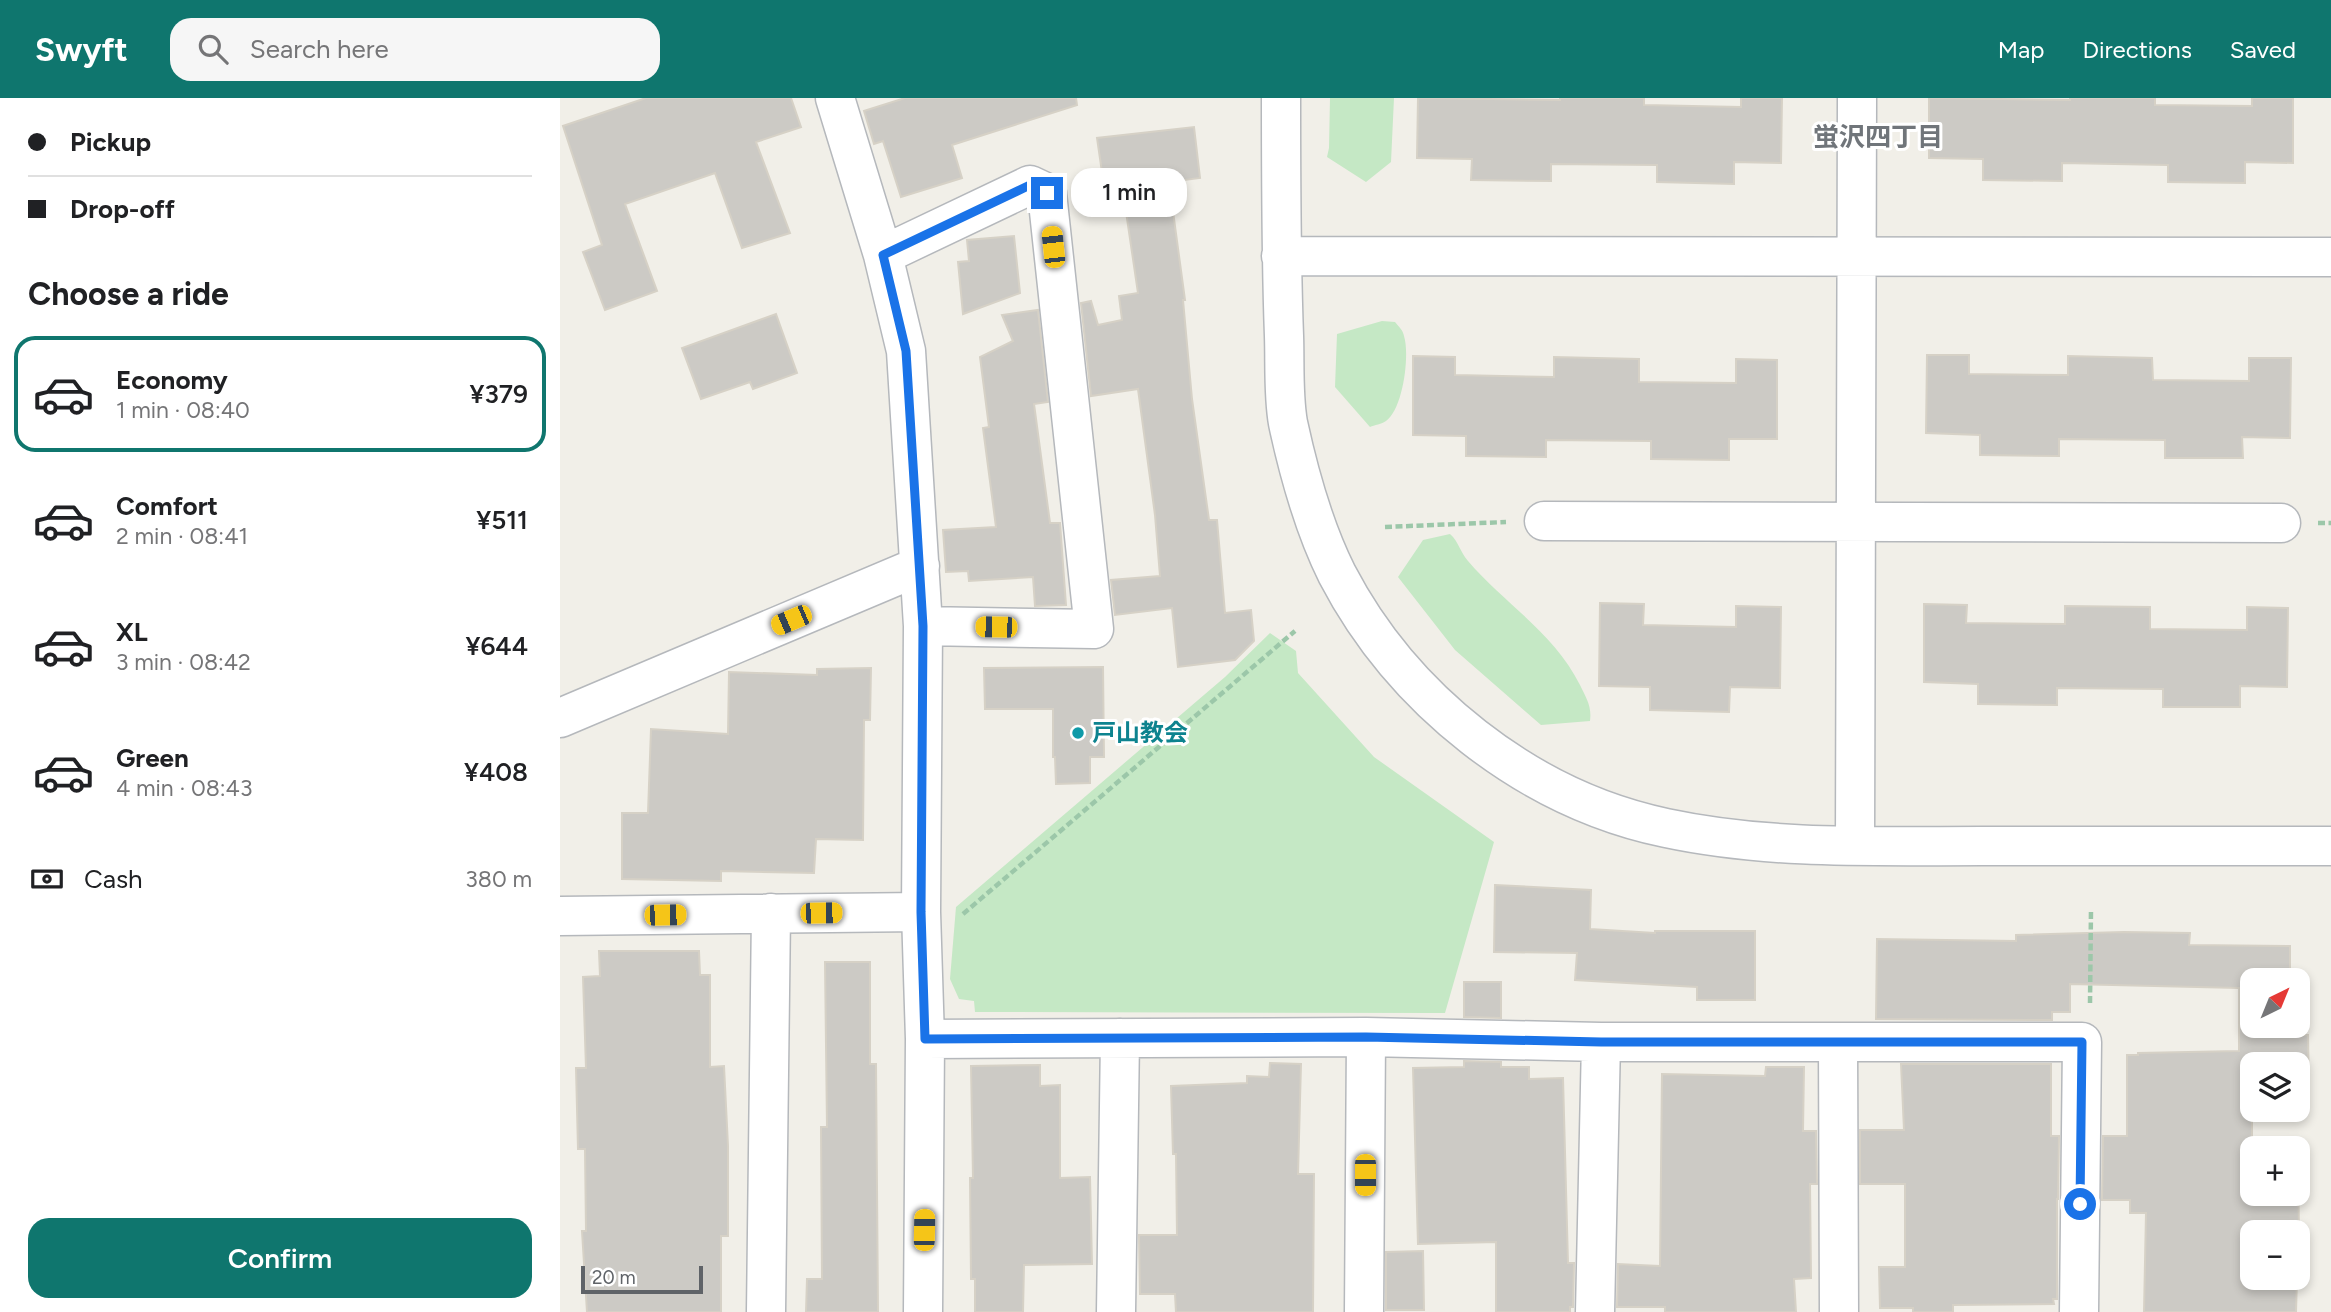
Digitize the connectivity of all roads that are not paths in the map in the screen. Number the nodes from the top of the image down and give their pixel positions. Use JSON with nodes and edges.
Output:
{"nodes":[{"id":1,"x":835,"y":98,"type":"edge"},
{"id":2,"x":1281,"y":98,"type":"edge"},
{"id":3,"x":1857,"y":98,"type":"edge"},
{"id":4,"x":883,"y":255,"type":"junction"},
{"id":5,"x":1280,"y":256,"type":"junction"},
{"id":6,"x":1858,"y":256,"type":"junction"},
{"id":7,"x":2331,"y":257,"type":"edge"},
{"id":8,"x":1544,"y":521,"type":"road end"},
{"id":9,"x":1857,"y":521,"type":"junction"},
{"id":10,"x":2281,"y":523,"type":"dead end"},
{"id":11,"x":920,"y":566,"type":"junction"},
{"id":12,"x":923,"y":626,"type":"junction"},
{"id":13,"x":560,"y":718,"type":"edge"},
{"id":14,"x":1855,"y":846,"type":"junction"},
{"id":15,"x":2331,"y":846,"type":"edge"},
{"id":16,"x":771,"y":913,"type":"junction"},
{"id":17,"x":560,"y":916,"type":"edge"},
{"id":18,"x":922,"y":926,"type":"junction"},
{"id":19,"x":1366,"y":1037,"type":"junction"},
{"id":20,"x":1120,"y":1038,"type":"junction"},
{"id":21,"x":925,"y":1039,"type":"junction"},
{"id":22,"x":1601,"y":1042,"type":"junction"},
{"id":23,"x":1838,"y":1042,"type":"junction"},
{"id":24,"x":766,"y":1312,"type":"edge"},
{"id":25,"x":923,"y":1312,"type":"edge"},
{"id":26,"x":1116,"y":1312,"type":"edge"},
{"id":27,"x":1364,"y":1312,"type":"edge"},
{"id":28,"x":1595,"y":1312,"type":"edge"},
{"id":29,"x":1839,"y":1312,"type":"edge"},
{"id":30,"x":2079,"y":1312,"type":"edge"}],
"edges":[{"from":1,"to":4,"type":"street"},
{"from":2,"to":5,"type":"street"},
{"from":3,"to":6,"type":"street"},
{"from":4,"to":11,"type":"street"},
{"from":4,"to":12,"type":"street"},
{"from":5,"to":6,"type":"street"},
{"from":5,"to":14,"type":"street"},
{"from":6,"to":7,"type":"street"},
{"from":6,"to":9,"type":"street"},
{"from":8,"to":9,"type":"street"},
{"from":9,"to":10,"type":"street"},
{"from":9,"to":14,"type":"street"},
{"from":11,"to":12,"type":"street"},
{"from":11,"to":13,"type":"street"},
{"from":12,"to":18,"type":"street"},
{"from":14,"to":15,"type":"street"},
{"from":16,"to":17,"type":"street"},
{"from":16,"to":18,"type":"street"},
{"from":16,"to":24,"type":"street"},
{"from":18,"to":21,"type":"street"},
{"from":19,"to":20,"type":"street"},
{"from":19,"to":22,"type":"street"},
{"from":19,"to":27,"type":"street"},
{"from":20,"to":21,"type":"street"},
{"from":20,"to":26,"type":"street"},
{"from":21,"to":25,"type":"street"},
{"from":22,"to":23,"type":"street"},
{"from":22,"to":28,"type":"street"},
{"from":23,"to":29,"type":"street"},
{"from":23,"to":30,"type":"street"}]}
